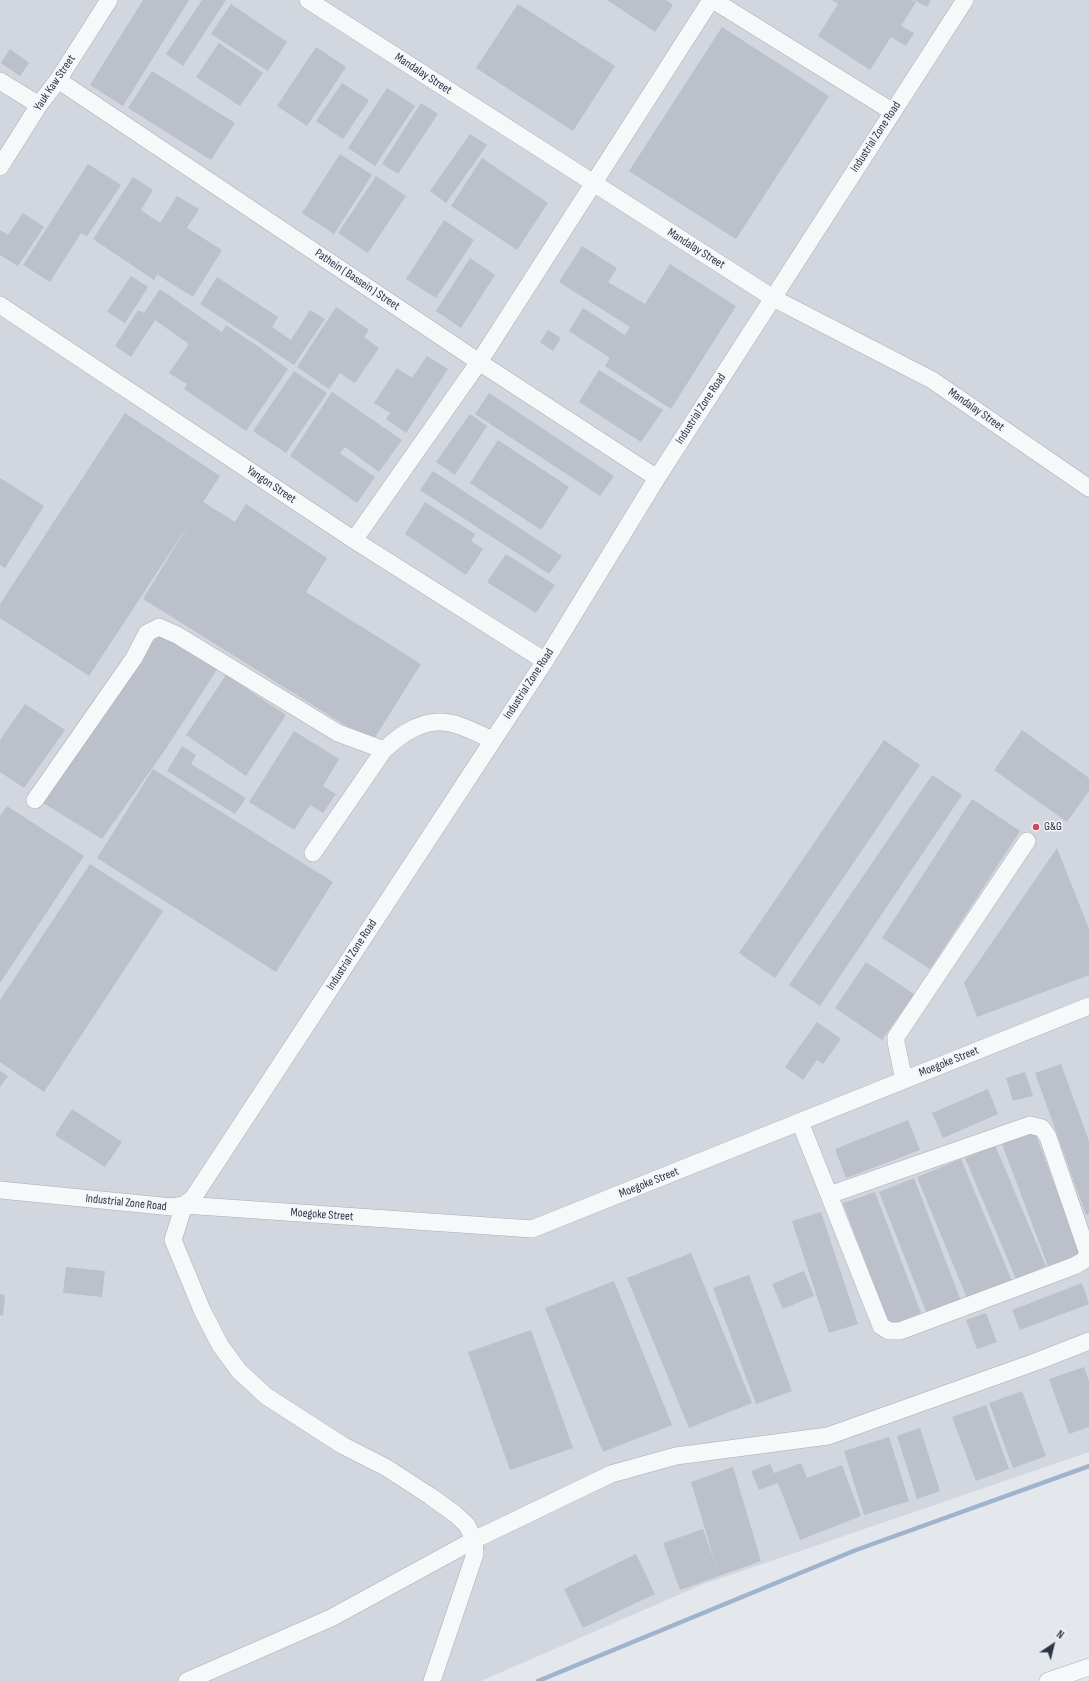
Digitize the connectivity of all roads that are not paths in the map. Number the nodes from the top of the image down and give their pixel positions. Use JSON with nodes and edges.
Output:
{"nodes":[{"id":1,"x":109,"y":0,"type":"edge"},
{"id":2,"x":308,"y":0,"type":"edge"},
{"id":3,"x":712,"y":0,"type":"edge"},
{"id":4,"x":965,"y":0,"type":"edge"},
{"id":5,"x":58,"y":80,"type":"junction"},
{"id":6,"x":0,"y":81,"type":"edge"},
{"id":7,"x":40,"y":105,"type":"junction"},
{"id":8,"x":893,"y":112,"type":"junction"},
{"id":9,"x":0,"y":167,"type":"edge"},
{"id":10,"x":593,"y":183,"type":"junction"},
{"id":11,"x":773,"y":298,"type":"junction"},
{"id":12,"x":0,"y":305,"type":"edge"},
{"id":13,"x":479,"y":362,"type":"junction"},
{"id":14,"x":657,"y":478,"type":"junction"},
{"id":15,"x":1089,"y":488,"type":"edge"},
{"id":16,"x":354,"y":540,"type":"junction"},
{"id":17,"x":545,"y":661,"type":"junction"},
{"id":18,"x":493,"y":740,"type":"junction"},
{"id":19,"x":384,"y":750,"type":"junction"},
{"id":20,"x":35,"y":800,"type":"dead end"},
{"id":21,"x":1027,"y":841,"type":"dead end"},
{"id":22,"x":313,"y":853,"type":"dead end"},
{"id":23,"x":1089,"y":1006,"type":"edge"},
{"id":24,"x":904,"y":1080,"type":"junction"},
{"id":25,"x":800,"y":1122,"type":"junction"},
{"id":26,"x":0,"y":1190,"type":"edge"},
{"id":27,"x":829,"y":1195,"type":"junction"},
{"id":28,"x":184,"y":1206,"type":"junction"},
{"id":29,"x":1089,"y":1341,"type":"edge"},
{"id":30,"x":474,"y":1540,"type":"junction"},
{"id":31,"x":1089,"y":1667,"type":"edge"},
{"id":32,"x":187,"y":1681,"type":"edge"},
{"id":33,"x":432,"y":1681,"type":"edge"},
{"id":34,"x":1048,"y":1681,"type":"edge"}],
"edges":[{"from":1,"to":5,"type":"street","name":"Yauk Kaw Street"},
{"from":2,"to":10,"type":"street","name":"Mandalay Street"},
{"from":3,"to":8,"type":"street"},
{"from":3,"to":10,"type":"street"},
{"from":4,"to":8,"type":"street","name":"Industrial Zone Road"},
{"from":5,"to":7,"type":"street","name":"Yauk Kaw Street"},
{"from":5,"to":13,"type":"street","name":"Pathein ( Bassein ) Street"},
{"from":6,"to":7,"type":"street"},
{"from":7,"to":9,"type":"street","name":"Yauk Kaw Street"},
{"from":8,"to":11,"type":"street","name":"Industrial Zone Road"},
{"from":10,"to":11,"type":"street","name":"Mandalay Street"},
{"from":10,"to":13,"type":"street"},
{"from":11,"to":14,"type":"street","name":"Industrial Zone Road"},
{"from":11,"to":15,"type":"street","name":"Mandalay Street"},
{"from":12,"to":16,"type":"street","name":"Yangon Street"},
{"from":13,"to":14,"type":"street","name":"Pathein ( Bassein ) Street"},
{"from":13,"to":16,"type":"street"},
{"from":14,"to":17,"type":"street","name":"Industrial Zone Road"},
{"from":16,"to":17,"type":"street","name":"Yangon Street"},
{"from":17,"to":18,"type":"street","name":"Industrial Zone Road"},
{"from":18,"to":19,"type":"street"},
{"from":18,"to":28,"type":"street","name":"Industrial Zone Road"},
{"from":19,"to":20,"type":"street"},
{"from":19,"to":22,"type":"street"},
{"from":21,"to":24,"type":"street"},
{"from":23,"to":24,"type":"street","name":"Moegoke Street"},
{"from":24,"to":25,"type":"street","name":"Moegoke Street"},
{"from":25,"to":27,"type":"street"},
{"from":25,"to":28,"type":"street","name":"Moegoke Street"},
{"from":26,"to":28,"type":"street","name":"Industrial Zone Road"},
{"from":27,"to":27,"type":"street"},
{"from":28,"to":30,"type":"street"},
{"from":29,"to":30,"type":"street"},
{"from":30,"to":32,"type":"street"},
{"from":30,"to":33,"type":"street"},
{"from":31,"to":34,"type":"street"}]}
